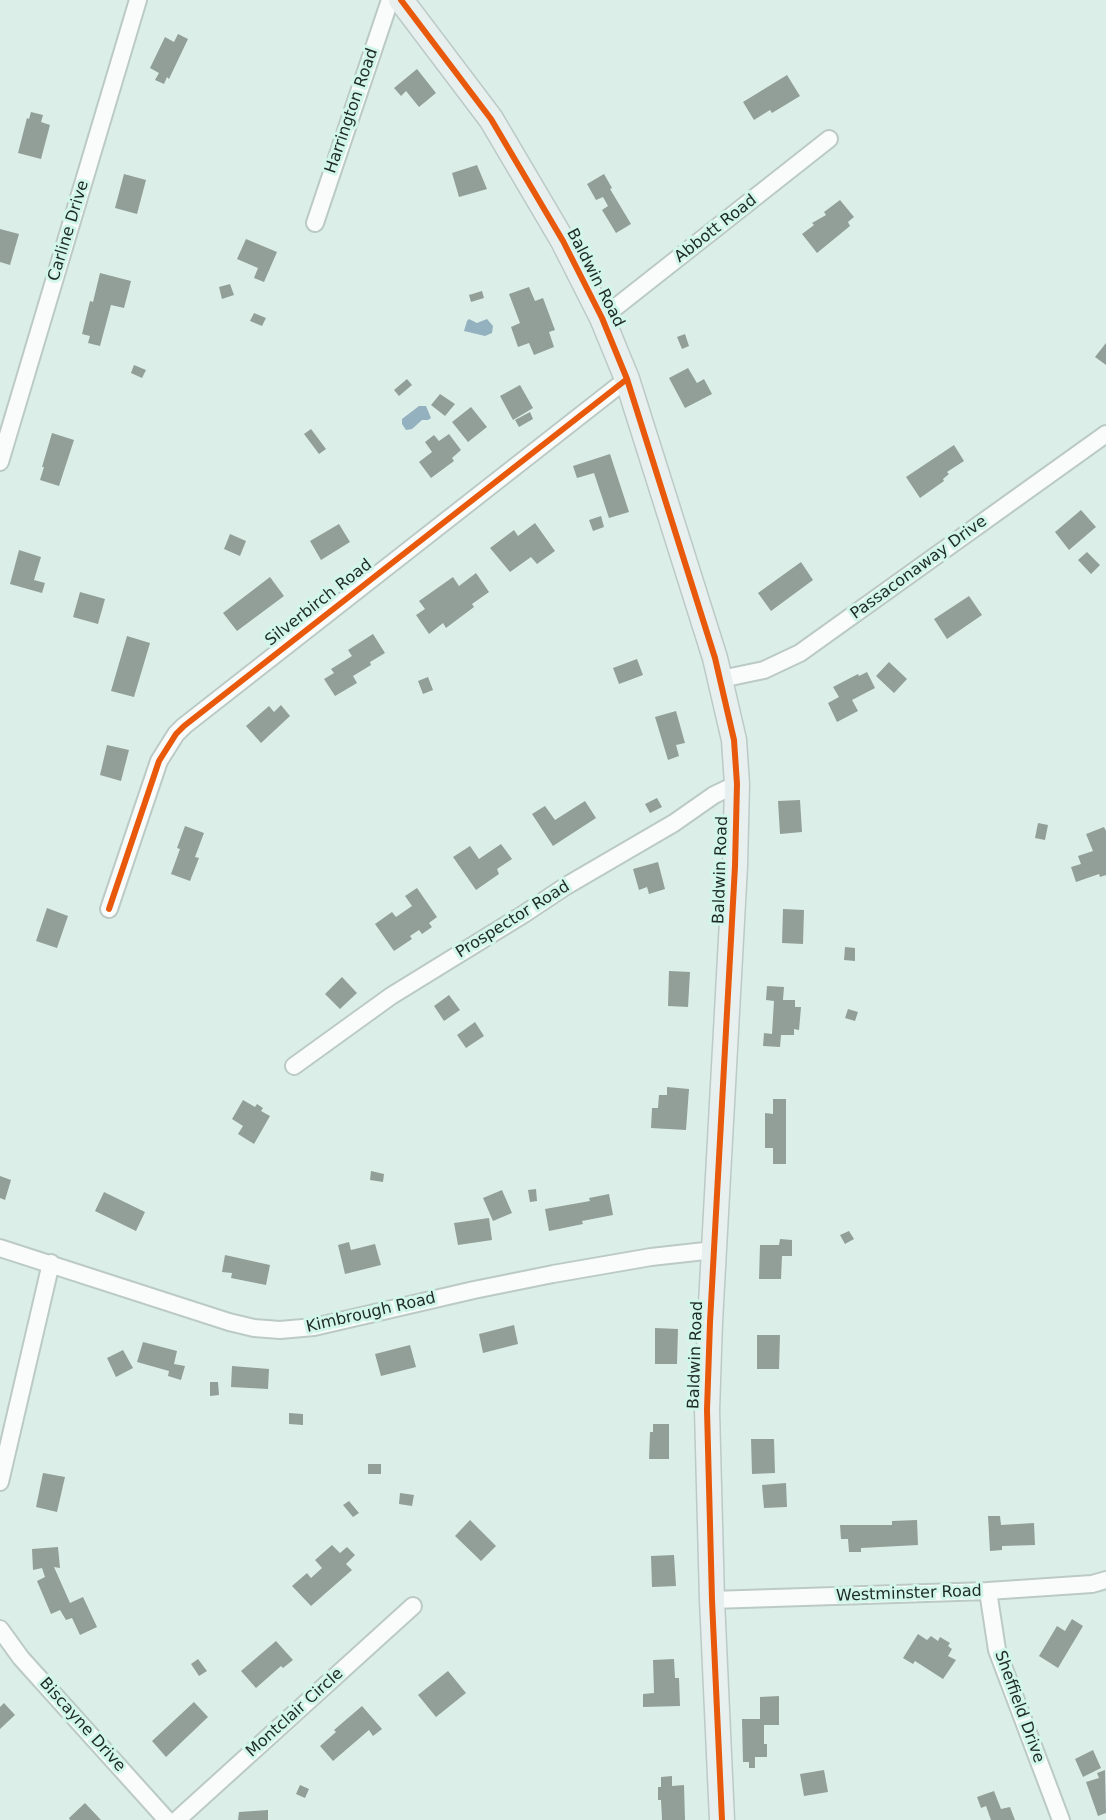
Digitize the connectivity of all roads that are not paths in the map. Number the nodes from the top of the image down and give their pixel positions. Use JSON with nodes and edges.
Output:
{"nodes":[{"id":1,"x":138,"y":0,"type":"edge"},
{"id":2,"x":390,"y":0,"type":"edge"},
{"id":3,"x":401,"y":0,"type":"edge"},
{"id":4,"x":829,"y":139,"type":"dead end"},
{"id":5,"x":315,"y":223,"type":"dead end"},
{"id":6,"x":603,"y":318,"type":"junction"},
{"id":7,"x":627,"y":380,"type":"junction"},
{"id":8,"x":1106,"y":434,"type":"edge"},
{"id":9,"x":0,"y":462,"type":"edge"},
{"id":10,"x":721,"y":680,"type":"junction"},
{"id":11,"x":737,"y":784,"type":"junction"},
{"id":12,"x":109,"y":909,"type":"dead end"},
{"id":13,"x":294,"y":1066,"type":"dead end"},
{"id":14,"x":0,"y":1248,"type":"edge"},
{"id":15,"x":714,"y":1250,"type":"junction"},
{"id":16,"x":51,"y":1263,"type":"junction"},
{"id":17,"x":0,"y":1482,"type":"edge"},
{"id":18,"x":1106,"y":1581,"type":"edge"},
{"id":19,"x":988,"y":1591,"type":"junction"},
{"id":20,"x":712,"y":1600,"type":"junction"},
{"id":21,"x":413,"y":1606,"type":"dead end"},
{"id":22,"x":0,"y":1629,"type":"edge"},
{"id":23,"x":167,"y":1820,"type":"edge"},
{"id":24,"x":177,"y":1820,"type":"edge"},
{"id":25,"x":722,"y":1820,"type":"edge"},
{"id":26,"x":1062,"y":1820,"type":"edge"}],
"edges":[{"from":1,"to":9,"type":"street","name":"Carline Drive"},
{"from":2,"to":5,"type":"street","name":"Harrington Road"},
{"from":3,"to":6,"type":"street","name":"Baldwin Road"},
{"from":4,"to":6,"type":"street","name":"Abbott Road"},
{"from":6,"to":7,"type":"street","name":"Baldwin Road"},
{"from":7,"to":10,"type":"street","name":"Baldwin Road"},
{"from":7,"to":12,"type":"street","name":"Silverbirch Road"},
{"from":8,"to":10,"type":"street","name":"Passaconaway Drive"},
{"from":10,"to":11,"type":"street","name":"Baldwin Road"},
{"from":11,"to":13,"type":"street","name":"Prospector Road"},
{"from":11,"to":15,"type":"street","name":"Baldwin Road"},
{"from":14,"to":16,"type":"street","name":"Kimbrough Road"},
{"from":15,"to":16,"type":"street","name":"Kimbrough Road"},
{"from":15,"to":20,"type":"street","name":"Baldwin Road"},
{"from":16,"to":17,"type":"street"},
{"from":18,"to":19,"type":"street","name":"Westminster Road"},
{"from":19,"to":20,"type":"street","name":"Westminster Road"},
{"from":19,"to":26,"type":"street","name":"Sheffield Drive"},
{"from":20,"to":25,"type":"street","name":"Baldwin Road"},
{"from":21,"to":24,"type":"street","name":"Montclair Circle"},
{"from":22,"to":23,"type":"street","name":"Biscayne Drive"}]}
